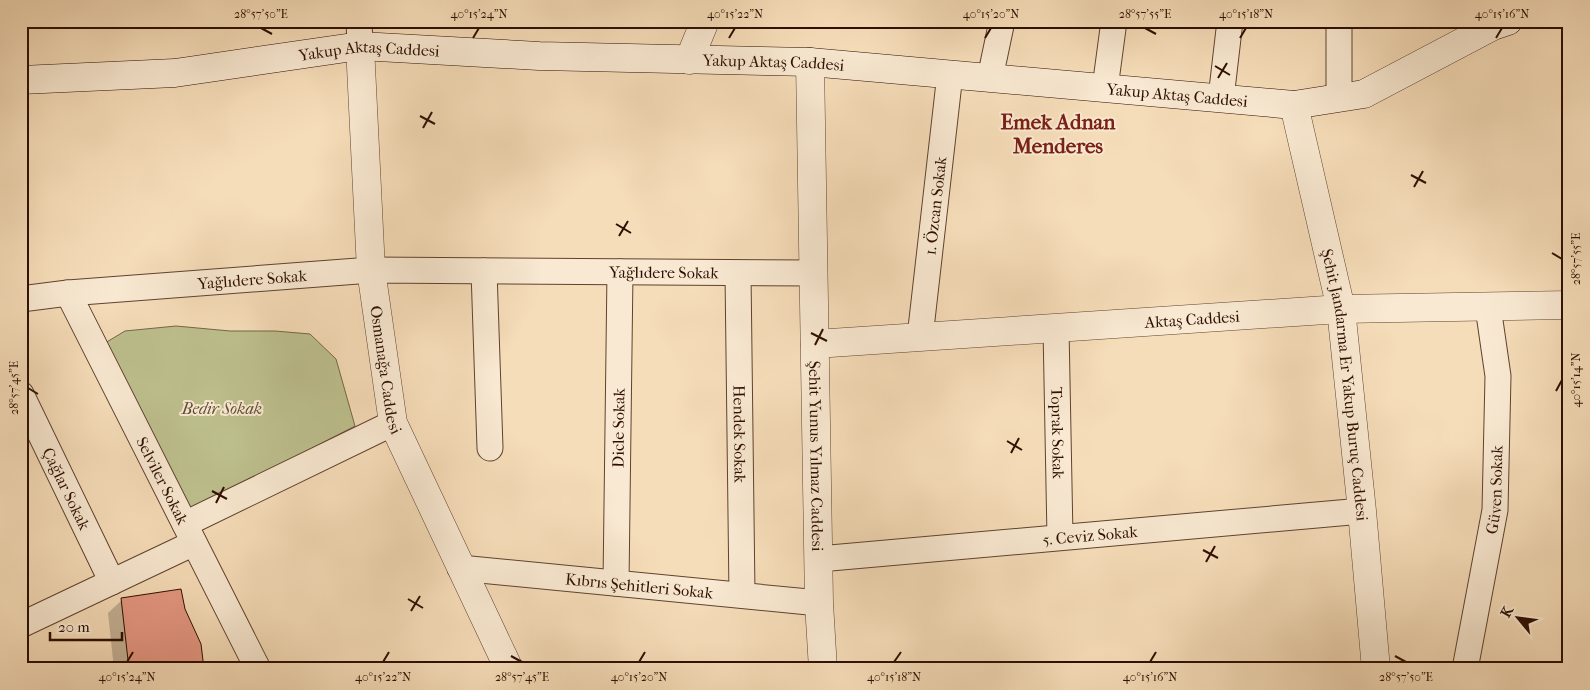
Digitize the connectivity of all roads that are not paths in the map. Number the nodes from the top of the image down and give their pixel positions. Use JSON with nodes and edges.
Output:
{"nodes":[{"id":1,"x":705,"y":21,"type":"edge"},
{"id":2,"x":1002,"y":21,"type":"edge"},
{"id":3,"x":1114,"y":21,"type":"edge"},
{"id":4,"x":1230,"y":21,"type":"edge"},
{"id":5,"x":1339,"y":21,"type":"edge"},
{"id":6,"x":1498,"y":23,"type":"edge"},
{"id":7,"x":360,"y":33,"type":"edge"},
{"id":8,"x":689,"y":60,"type":"junction"},
{"id":9,"x":810,"y":62,"type":"junction"},
{"id":10,"x":950,"y":74,"type":"junction"},
{"id":11,"x":990,"y":78,"type":"junction"},
{"id":12,"x":21,"y":80,"type":"edge"},
{"id":13,"x":1105,"y":88,"type":"junction"},
{"id":14,"x":1221,"y":98,"type":"junction"},
{"id":15,"x":1339,"y":98,"type":"junction"},
{"id":16,"x":1294,"y":105,"type":"junction"},
{"id":17,"x":371,"y":270,"type":"junction"},
{"id":18,"x":484,"y":271,"type":"junction"},
{"id":19,"x":620,"y":272,"type":"junction"},
{"id":20,"x":738,"y":273,"type":"junction"},
{"id":21,"x":814,"y":274,"type":"junction"},
{"id":22,"x":68,"y":293,"type":"junction"},
{"id":23,"x":21,"y":299,"type":"edge"},
{"id":24,"x":1569,"y":305,"type":"edge"},
{"id":25,"x":1488,"y":307,"type":"junction"},
{"id":26,"x":1341,"y":309,"type":"junction"},
{"id":27,"x":1056,"y":328,"type":"junction"},
{"id":28,"x":920,"y":337,"type":"junction"},
{"id":29,"x":815,"y":344,"type":"junction"},
{"id":30,"x":21,"y":394,"type":"edge"},
{"id":31,"x":393,"y":423,"type":"junction"},
{"id":32,"x":490,"y":448,"type":"dead end"},
{"id":33,"x":1362,"y":511,"type":"junction"},
{"id":34,"x":189,"y":534,"type":"junction"},
{"id":35,"x":1060,"y":538,"type":"junction"},
{"id":36,"x":819,"y":559,"type":"junction"},
{"id":37,"x":460,"y":568,"type":"junction"},
{"id":38,"x":112,"y":582,"type":"junction"},
{"id":39,"x":616,"y":583,"type":"junction"},
{"id":40,"x":742,"y":595,"type":"junction"},
{"id":41,"x":819,"y":603,"type":"junction"},
{"id":42,"x":21,"y":625,"type":"edge"},
{"id":43,"x":258,"y":669,"type":"edge"},
{"id":44,"x":509,"y":669,"type":"edge"},
{"id":45,"x":823,"y":669,"type":"edge"},
{"id":46,"x":1376,"y":669,"type":"edge"},
{"id":47,"x":1465,"y":669,"type":"edge"}],
"edges":[{"from":1,"to":8,"type":"street"},
{"from":2,"to":11,"type":"street"},
{"from":3,"to":13,"type":"street"},
{"from":4,"to":14,"type":"street"},
{"from":5,"to":15,"type":"street"},
{"from":6,"to":15,"type":"street","name":"Yakup Aktaş Caddesi"},
{"from":7,"to":8,"type":"street","name":"Yakup Aktaş Caddesi"},
{"from":7,"to":12,"type":"street","name":"Yakup Aktaş Caddesi"},
{"from":7,"to":17,"type":"street","name":"Osmanağa Caddesi"},
{"from":8,"to":9,"type":"street","name":"Yakup Aktaş Caddesi"},
{"from":9,"to":10,"type":"street","name":"Yakup Aktaş Caddesi"},
{"from":9,"to":21,"type":"street","name":"Şehit Yunus Yılmaz Caddesi"},
{"from":10,"to":11,"type":"street","name":"Yakup Aktaş Caddesi"},
{"from":10,"to":28,"type":"street","name":"1. Özcan Sokak"},
{"from":11,"to":13,"type":"street","name":"Yakup Aktaş Caddesi"},
{"from":13,"to":14,"type":"street","name":"Yakup Aktaş Caddesi"},
{"from":14,"to":16,"type":"street","name":"Yakup Aktaş Caddesi"},
{"from":15,"to":16,"type":"street","name":"Yakup Aktaş Caddesi"},
{"from":16,"to":26,"type":"street","name":"Şehit Jandarma Er Yakup Buruç Caddesi"},
{"from":17,"to":18,"type":"street","name":"Yağlıdere Sokak"},
{"from":17,"to":22,"type":"street","name":"Yağlıdere Sokak"},
{"from":17,"to":31,"type":"street","name":"Osmanağa Caddesi"},
{"from":18,"to":19,"type":"street","name":"Yağlıdere Sokak"},
{"from":18,"to":32,"type":"street"},
{"from":19,"to":20,"type":"street","name":"Yağlıdere Sokak"},
{"from":19,"to":39,"type":"street","name":"Dicle Sokak"},
{"from":20,"to":21,"type":"street","name":"Yağlıdere Sokak"},
{"from":20,"to":40,"type":"street","name":"Hendek Sokak"},
{"from":21,"to":29,"type":"street","name":"Şehit Yunus Yılmaz Caddesi"},
{"from":22,"to":23,"type":"street","name":"Yağlıdere Sokak"},
{"from":22,"to":34,"type":"street","name":"Selviler Sokak"},
{"from":24,"to":25,"type":"street","name":"Aktaş Caddesi"},
{"from":25,"to":26,"type":"street","name":"Aktaş Caddesi"},
{"from":25,"to":47,"type":"street","name":"Güven Sokak"},
{"from":26,"to":27,"type":"street","name":"Aktaş Caddesi"},
{"from":26,"to":33,"type":"street","name":"Şehit Jandarma Er Yakup Buruç Caddesi"},
{"from":27,"to":28,"type":"street","name":"Aktaş Caddesi"},
{"from":27,"to":35,"type":"street","name":"Toprak Sokak"},
{"from":28,"to":29,"type":"street","name":"Aktaş Caddesi"},
{"from":29,"to":36,"type":"street","name":"Şehit Yunus Yılmaz Caddesi"},
{"from":30,"to":38,"type":"street","name":"Çağlar Sokak"},
{"from":31,"to":34,"type":"street"},
{"from":31,"to":37,"type":"street","name":"Osmanağa Caddesi"},
{"from":33,"to":35,"type":"street","name":"5. Ceviz Sokak"},
{"from":33,"to":46,"type":"street","name":"Şehit Jandarma Er Yakup Buruç Caddesi"},
{"from":34,"to":38,"type":"street"},
{"from":34,"to":43,"type":"street","name":"Selviler Sokak"},
{"from":35,"to":36,"type":"street","name":"5. Ceviz Sokak"},
{"from":36,"to":41,"type":"street","name":"Şehit Yunus Yılmaz Caddesi"},
{"from":37,"to":39,"type":"street","name":"Kıbrıs Şehitleri Sokak"},
{"from":37,"to":44,"type":"street","name":"Osmanağa Caddesi"},
{"from":38,"to":42,"type":"street"},
{"from":39,"to":40,"type":"street","name":"Kıbrıs Şehitleri Sokak"},
{"from":40,"to":41,"type":"street","name":"Kıbrıs Şehitleri Sokak"},
{"from":41,"to":45,"type":"street","name":"Şehit Yunus Yılmaz Caddesi"}]}
